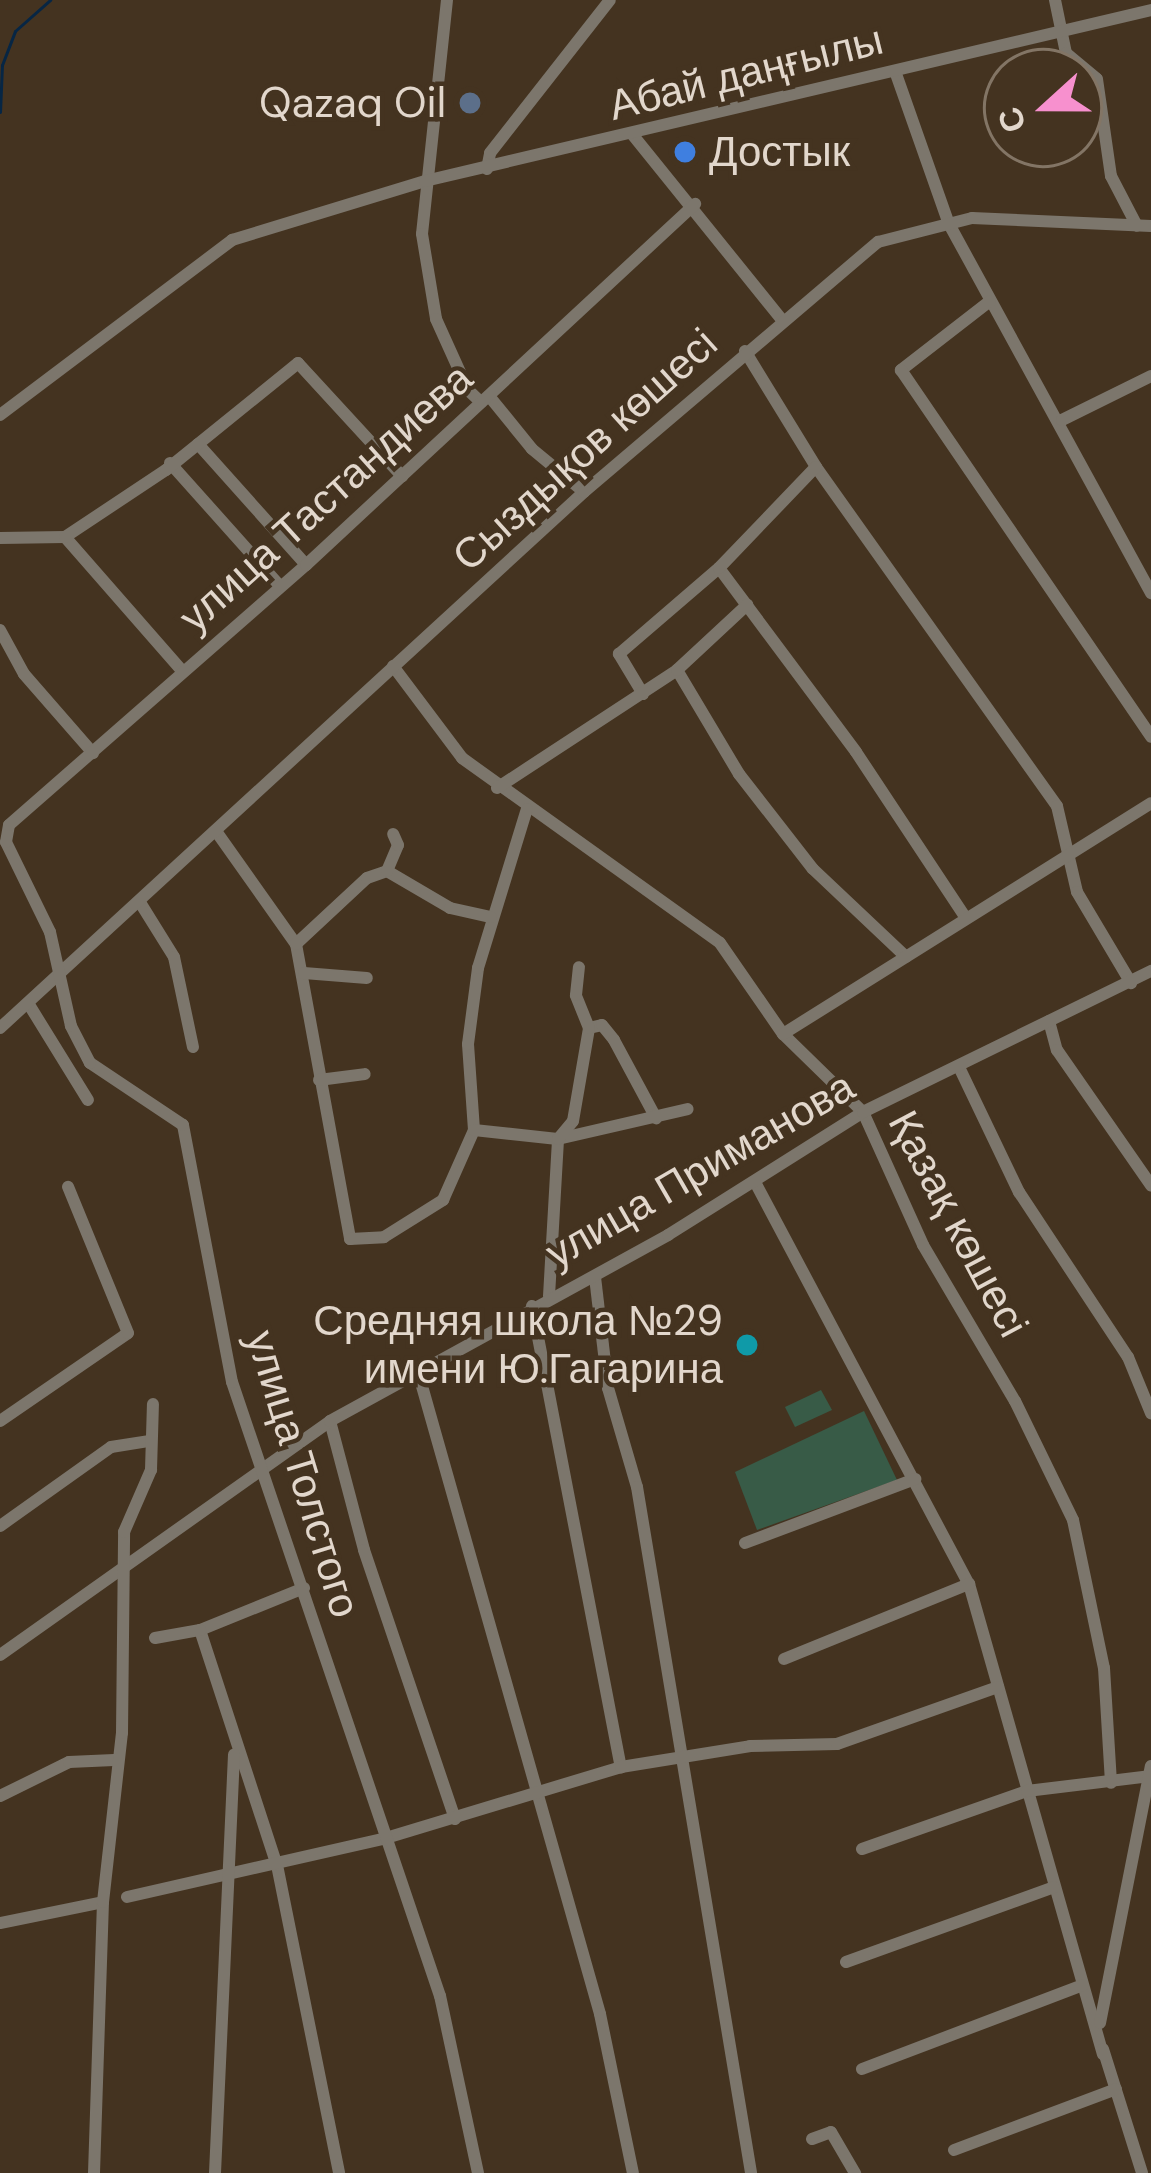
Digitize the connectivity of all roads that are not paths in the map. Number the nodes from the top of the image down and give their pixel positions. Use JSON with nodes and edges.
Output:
{"nodes":[{"id":1,"x":447,"y":0,"type":"edge"},
{"id":2,"x":610,"y":0,"type":"edge"},
{"id":3,"x":1054,"y":0,"type":"edge"},
{"id":4,"x":1151,"y":10,"type":"edge"},
{"id":5,"x":1060,"y":32,"type":"junction"},
{"id":6,"x":895,"y":71,"type":"junction"},
{"id":7,"x":632,"y":134,"type":"junction"},
{"id":8,"x":487,"y":169,"type":"junction"},
{"id":9,"x":425,"y":181,"type":"junction"},
{"id":10,"x":695,"y":204,"type":"junction"},
{"id":11,"x":949,"y":224,"type":"junction"},
{"id":12,"x":1144,"y":226,"type":"edge"},
{"id":13,"x":990,"y":302,"type":"junction"},
{"id":14,"x":782,"y":320,"type":"junction"},
{"id":15,"x":745,"y":351,"type":"junction"},
{"id":16,"x":1151,"y":376,"type":"edge"},
{"id":17,"x":485,"y":399,"type":"junction"},
{"id":18,"x":0,"y":415,"type":"edge"},
{"id":19,"x":1062,"y":420,"type":"junction"},
{"id":20,"x":198,"y":444,"type":"junction"},
{"id":21,"x":170,"y":463,"type":"junction"},
{"id":22,"x":817,"y":467,"type":"junction"},
{"id":23,"x":402,"y":476,"type":"junction"},
{"id":24,"x":584,"y":492,"type":"junction"},
{"id":25,"x":64,"y":537,"type":"junction"},
{"id":26,"x":0,"y":538,"type":"edge"},
{"id":27,"x":306,"y":565,"type":"junction"},
{"id":28,"x":719,"y":568,"type":"junction"},
{"id":29,"x":280,"y":586,"type":"junction"},
{"id":30,"x":1151,"y":593,"type":"edge"},
{"id":31,"x":747,"y":605,"type":"junction"},
{"id":32,"x":0,"y":630,"type":"edge"},
{"id":33,"x":393,"y":667,"type":"junction"},
{"id":34,"x":677,"y":670,"type":"junction"},
{"id":35,"x":183,"y":672,"type":"junction"},
{"id":36,"x":643,"y":694,"type":"junction"},
{"id":37,"x":1151,"y":737,"type":"edge"},
{"id":38,"x":93,"y":753,"type":"junction"},
{"id":39,"x":497,"y":788,"type":"junction"},
{"id":40,"x":1151,"y":803,"type":"edge"},
{"id":41,"x":527,"y":809,"type":"junction"},
{"id":42,"x":218,"y":834,"type":"junction"},
{"id":43,"x":393,"y":834,"type":"dead end"},
{"id":44,"x":6,"y":842,"type":"joint"},
{"id":45,"x":1069,"y":855,"type":"junction"},
{"id":46,"x":387,"y":871,"type":"junction"},
{"id":47,"x":140,"y":904,"type":"junction"},
{"id":48,"x":491,"y":917,"type":"junction"},
{"id":49,"x":966,"y":918,"type":"junction"},
{"id":50,"x":296,"y":944,"type":"junction"},
{"id":51,"x":906,"y":957,"type":"junction"},
{"id":52,"x":579,"y":967,"type":"dead end"},
{"id":53,"x":304,"y":973,"type":"junction"},
{"id":54,"x":61,"y":974,"type":"junction"},
{"id":55,"x":1141,"y":976,"type":"edge"},
{"id":56,"x":367,"y":978,"type":"dead end"},
{"id":57,"x":1151,"y":992,"type":"edge"},
{"id":58,"x":28,"y":1003,"type":"junction"},
{"id":59,"x":1048,"y":1021,"type":"junction"},
{"id":60,"x":0,"y":1028,"type":"edge"},
{"id":61,"x":589,"y":1028,"type":"junction"},
{"id":62,"x":783,"y":1034,"type":"junction"},
{"id":63,"x":193,"y":1047,"type":"dead end"},
{"id":64,"x":959,"y":1067,"type":"junction"},
{"id":65,"x":365,"y":1073,"type":"dead end"},
{"id":66,"x":320,"y":1080,"type":"junction"},
{"id":67,"x":88,"y":1100,"type":"dead end"},
{"id":68,"x":688,"y":1109,"type":"dead end"},
{"id":69,"x":863,"y":1112,"type":"junction"},
{"id":70,"x":656,"y":1118,"type":"junction"},
{"id":71,"x":474,"y":1130,"type":"junction"},
{"id":72,"x":558,"y":1139,"type":"junction"},
{"id":73,"x":755,"y":1181,"type":"junction"},
{"id":74,"x":1151,"y":1185,"type":"edge"},
{"id":75,"x":68,"y":1187,"type":"dead end"},
{"id":76,"x":595,"y":1277,"type":"junction"},
{"id":77,"x":549,"y":1296,"type":"junction"},
{"id":78,"x":532,"y":1306,"type":"junction"},
{"id":79,"x":418,"y":1372,"type":"junction"},
{"id":80,"x":154,"y":1405,"type":"dead end"},
{"id":81,"x":1151,"y":1413,"type":"edge"},
{"id":82,"x":0,"y":1421,"type":"edge"},
{"id":83,"x":330,"y":1421,"type":"junction"},
{"id":84,"x":148,"y":1441,"type":"junction"},
{"id":85,"x":262,"y":1470,"type":"junction"},
{"id":86,"x":915,"y":1479,"type":"junction"},
{"id":87,"x":0,"y":1526,"type":"edge"},
{"id":88,"x":746,"y":1543,"type":"dead end"},
{"id":89,"x":130,"y":1564,"type":"junction"},
{"id":90,"x":969,"y":1584,"type":"junction"},
{"id":91,"x":304,"y":1588,"type":"junction"},
{"id":92,"x":200,"y":1630,"type":"junction"},
{"id":93,"x":155,"y":1638,"type":"dead end"},
{"id":94,"x":0,"y":1655,"type":"edge"},
{"id":95,"x":784,"y":1659,"type":"dead end"},
{"id":96,"x":998,"y":1687,"type":"junction"},
{"id":97,"x":234,"y":1746,"type":"junction"},
{"id":98,"x":682,"y":1757,"type":"junction"},
{"id":99,"x":114,"y":1760,"type":"junction"},
{"id":100,"x":621,"y":1767,"type":"junction"},
{"id":101,"x":1150,"y":1773,"type":"edge"},
{"id":102,"x":1112,"y":1783,"type":"junction"},
{"id":103,"x":249,"y":1787,"type":"junction"},
{"id":104,"x":536,"y":1791,"type":"junction"},
{"id":105,"x":1027,"y":1791,"type":"junction"},
{"id":106,"x":232,"y":1795,"type":"junction"},
{"id":107,"x":0,"y":1796,"type":"edge"},
{"id":108,"x":455,"y":1819,"type":"junction"},
{"id":109,"x":386,"y":1838,"type":"junction"},
{"id":110,"x":862,"y":1849,"type":"dead end"},
{"id":111,"x":277,"y":1865,"type":"junction"},
{"id":112,"x":227,"y":1874,"type":"junction"},
{"id":113,"x":1054,"y":1887,"type":"junction"},
{"id":114,"x":127,"y":1897,"type":"dead end"},
{"id":115,"x":103,"y":1902,"type":"junction"},
{"id":116,"x":0,"y":1923,"type":"edge"},
{"id":117,"x":846,"y":1962,"type":"dead end"},
{"id":118,"x":1084,"y":1985,"type":"junction"},
{"id":119,"x":1103,"y":2054,"type":"junction"},
{"id":120,"x":862,"y":2069,"type":"dead end"},
{"id":121,"x":1116,"y":2090,"type":"junction"},
{"id":122,"x":812,"y":2139,"type":"dead end"},
{"id":123,"x":954,"y":2150,"type":"dead end"},
{"id":124,"x":94,"y":2173,"type":"edge"},
{"id":125,"x":215,"y":2173,"type":"edge"},
{"id":126,"x":339,"y":2173,"type":"edge"},
{"id":127,"x":478,"y":2173,"type":"edge"},
{"id":128,"x":633,"y":2173,"type":"edge"},
{"id":129,"x":751,"y":2173,"type":"edge"},
{"id":130,"x":855,"y":2173,"type":"edge"},
{"id":131,"x":1142,"y":2173,"type":"edge"}],
"edges":[{"from":1,"to":9,"type":"street"},
{"from":2,"to":8,"type":"street"},
{"from":3,"to":5,"type":"street"},
{"from":4,"to":5,"type":"street","name":"Абай даңғылы"},
{"from":5,"to":6,"type":"street","name":"Абай даңғылы"},
{"from":5,"to":12,"type":"street"},
{"from":6,"to":7,"type":"street","name":"Абай даңғылы"},
{"from":6,"to":11,"type":"street"},
{"from":7,"to":8,"type":"street","name":"Абай даңғылы"},
{"from":7,"to":10,"type":"street"},
{"from":8,"to":9,"type":"street","name":"Абай даңғылы"},
{"from":9,"to":17,"type":"street"},
{"from":9,"to":18,"type":"street","name":"Абай даңғылы"},
{"from":10,"to":14,"type":"street"},
{"from":10,"to":17,"type":"street","name":"улица Тастандиева"},
{"from":11,"to":12,"type":"street","name":"Сыздықов көшесі"},
{"from":11,"to":13,"type":"street"},
{"from":11,"to":14,"type":"street","name":"Сыздықов көшесі"},
{"from":13,"to":19,"type":"street"},
{"from":13,"to":37,"type":"street"},
{"from":14,"to":15,"type":"street","name":"Сыздықов көшесі"},
{"from":15,"to":22,"type":"street"},
{"from":15,"to":24,"type":"street","name":"Сыздықов көшесі"},
{"from":16,"to":19,"type":"street"},
{"from":17,"to":23,"type":"street","name":"улица Тастандиева"},
{"from":17,"to":24,"type":"street"},
{"from":19,"to":30,"type":"street"},
{"from":20,"to":21,"type":"street"},
{"from":20,"to":23,"type":"street"},
{"from":20,"to":27,"type":"street"},
{"from":21,"to":25,"type":"street"},
{"from":21,"to":29,"type":"street"},
{"from":22,"to":28,"type":"street"},
{"from":22,"to":45,"type":"street"},
{"from":23,"to":27,"type":"street","name":"улица Тастандиева"},
{"from":24,"to":33,"type":"street","name":"Сыздықов көшесі"},
{"from":25,"to":26,"type":"street"},
{"from":25,"to":35,"type":"street"},
{"from":27,"to":29,"type":"street","name":"улица Тастандиева"},
{"from":28,"to":31,"type":"street"},
{"from":28,"to":36,"type":"street"},
{"from":29,"to":35,"type":"street","name":"улица Тастандиева"},
{"from":31,"to":34,"type":"street"},
{"from":31,"to":49,"type":"street"},
{"from":32,"to":38,"type":"street"},
{"from":33,"to":39,"type":"street","name":"Қазақ көшесі"},
{"from":33,"to":42,"type":"street","name":"Сыздықов көшесі"},
{"from":34,"to":36,"type":"street"},
{"from":34,"to":51,"type":"street"},
{"from":35,"to":38,"type":"street","name":"улица Тастандиева"},
{"from":36,"to":39,"type":"street"},
{"from":38,"to":44,"type":"street","name":"улица Тастандиева"},
{"from":39,"to":41,"type":"street","name":"Қазақ көшесі"},
{"from":40,"to":45,"type":"street"},
{"from":41,"to":48,"type":"street"},
{"from":41,"to":62,"type":"street","name":"Қазақ көшесі"},
{"from":42,"to":47,"type":"street","name":"Сыздықов көшесі"},
{"from":42,"to":50,"type":"street"},
{"from":43,"to":46,"type":"street"},
{"from":44,"to":54,"type":"street","name":"улица Толстого"},
{"from":45,"to":49,"type":"street"},
{"from":45,"to":55,"type":"street"},
{"from":46,"to":48,"type":"street"},
{"from":46,"to":50,"type":"street"},
{"from":47,"to":54,"type":"street","name":"Сыздықов көшесі"},
{"from":47,"to":63,"type":"street"},
{"from":48,"to":71,"type":"street"},
{"from":49,"to":51,"type":"street"},
{"from":50,"to":53,"type":"street"},
{"from":51,"to":62,"type":"street"},
{"from":52,"to":61,"type":"street"},
{"from":53,"to":56,"type":"street"},
{"from":53,"to":66,"type":"street"},
{"from":54,"to":58,"type":"street","name":"Сыздықов көшесі"},
{"from":54,"to":85,"type":"street","name":"улица Толстого"},
{"from":55,"to":57,"type":"street"},
{"from":55,"to":59,"type":"street","name":"улица Приманова"},
{"from":58,"to":60,"type":"street","name":"Сыздықов көшесі"},
{"from":58,"to":67,"type":"street"},
{"from":59,"to":64,"type":"street","name":"улица Приманова"},
{"from":59,"to":74,"type":"street"},
{"from":61,"to":70,"type":"street"},
{"from":61,"to":72,"type":"street"},
{"from":62,"to":69,"type":"street","name":"Қазақ көшесі"},
{"from":64,"to":69,"type":"street","name":"улица Приманова"},
{"from":64,"to":81,"type":"street"},
{"from":65,"to":66,"type":"street"},
{"from":66,"to":71,"type":"street"},
{"from":68,"to":70,"type":"street"},
{"from":69,"to":73,"type":"street","name":"улица Приманова"},
{"from":69,"to":102,"type":"street","name":"Қазақ көшесі"},
{"from":70,"to":72,"type":"street"},
{"from":71,"to":72,"type":"street"},
{"from":72,"to":77,"type":"street"},
{"from":73,"to":76,"type":"street","name":"улица Приманова"},
{"from":73,"to":86,"type":"street"},
{"from":75,"to":82,"type":"street"},
{"from":76,"to":77,"type":"street","name":"улица Приманова"},
{"from":76,"to":98,"type":"street"},
{"from":77,"to":78,"type":"street","name":"улица Приманова"},
{"from":78,"to":79,"type":"street","name":"улица Приманова"},
{"from":78,"to":100,"type":"street"},
{"from":79,"to":83,"type":"street","name":"улица Приманова"},
{"from":79,"to":104,"type":"street"},
{"from":80,"to":84,"type":"street"},
{"from":83,"to":85,"type":"street","name":"улица Приманова"},
{"from":83,"to":108,"type":"street"},
{"from":84,"to":87,"type":"street"},
{"from":84,"to":89,"type":"street"},
{"from":85,"to":89,"type":"street","name":"улица Приманова"},
{"from":85,"to":91,"type":"street","name":"улица Толстого"},
{"from":86,"to":88,"type":"street"},
{"from":86,"to":90,"type":"street"},
{"from":89,"to":94,"type":"street","name":"улица Приманова"},
{"from":89,"to":99,"type":"street"},
{"from":90,"to":95,"type":"street"},
{"from":90,"to":96,"type":"street"},
{"from":91,"to":92,"type":"street"},
{"from":91,"to":109,"type":"street","name":"улица Толстого"},
{"from":92,"to":93,"type":"street"},
{"from":92,"to":97,"type":"street"},
{"from":96,"to":98,"type":"street"},
{"from":96,"to":105,"type":"street"},
{"from":97,"to":103,"type":"street"},
{"from":97,"to":106,"type":"street"},
{"from":98,"to":100,"type":"street"},
{"from":98,"to":129,"type":"street"},
{"from":99,"to":107,"type":"street"},
{"from":99,"to":115,"type":"street"},
{"from":100,"to":104,"type":"street"},
{"from":101,"to":102,"type":"street"},
{"from":101,"to":119,"type":"street"},
{"from":102,"to":105,"type":"street"},
{"from":103,"to":106,"type":"street"},
{"from":103,"to":111,"type":"street"},
{"from":104,"to":108,"type":"street"},
{"from":104,"to":128,"type":"street"},
{"from":105,"to":110,"type":"street"},
{"from":105,"to":113,"type":"street"},
{"from":106,"to":112,"type":"street"},
{"from":108,"to":109,"type":"street"},
{"from":109,"to":111,"type":"street"},
{"from":109,"to":127,"type":"street","name":"улица Толстого"},
{"from":111,"to":112,"type":"street"},
{"from":111,"to":126,"type":"street"},
{"from":112,"to":114,"type":"street"},
{"from":112,"to":125,"type":"street"},
{"from":113,"to":117,"type":"street"},
{"from":113,"to":118,"type":"street"},
{"from":115,"to":116,"type":"street"},
{"from":115,"to":124,"type":"street"},
{"from":118,"to":119,"type":"street"},
{"from":118,"to":120,"type":"street"},
{"from":119,"to":121,"type":"street"},
{"from":121,"to":123,"type":"street"},
{"from":121,"to":131,"type":"street"},
{"from":122,"to":130,"type":"street"}]}
